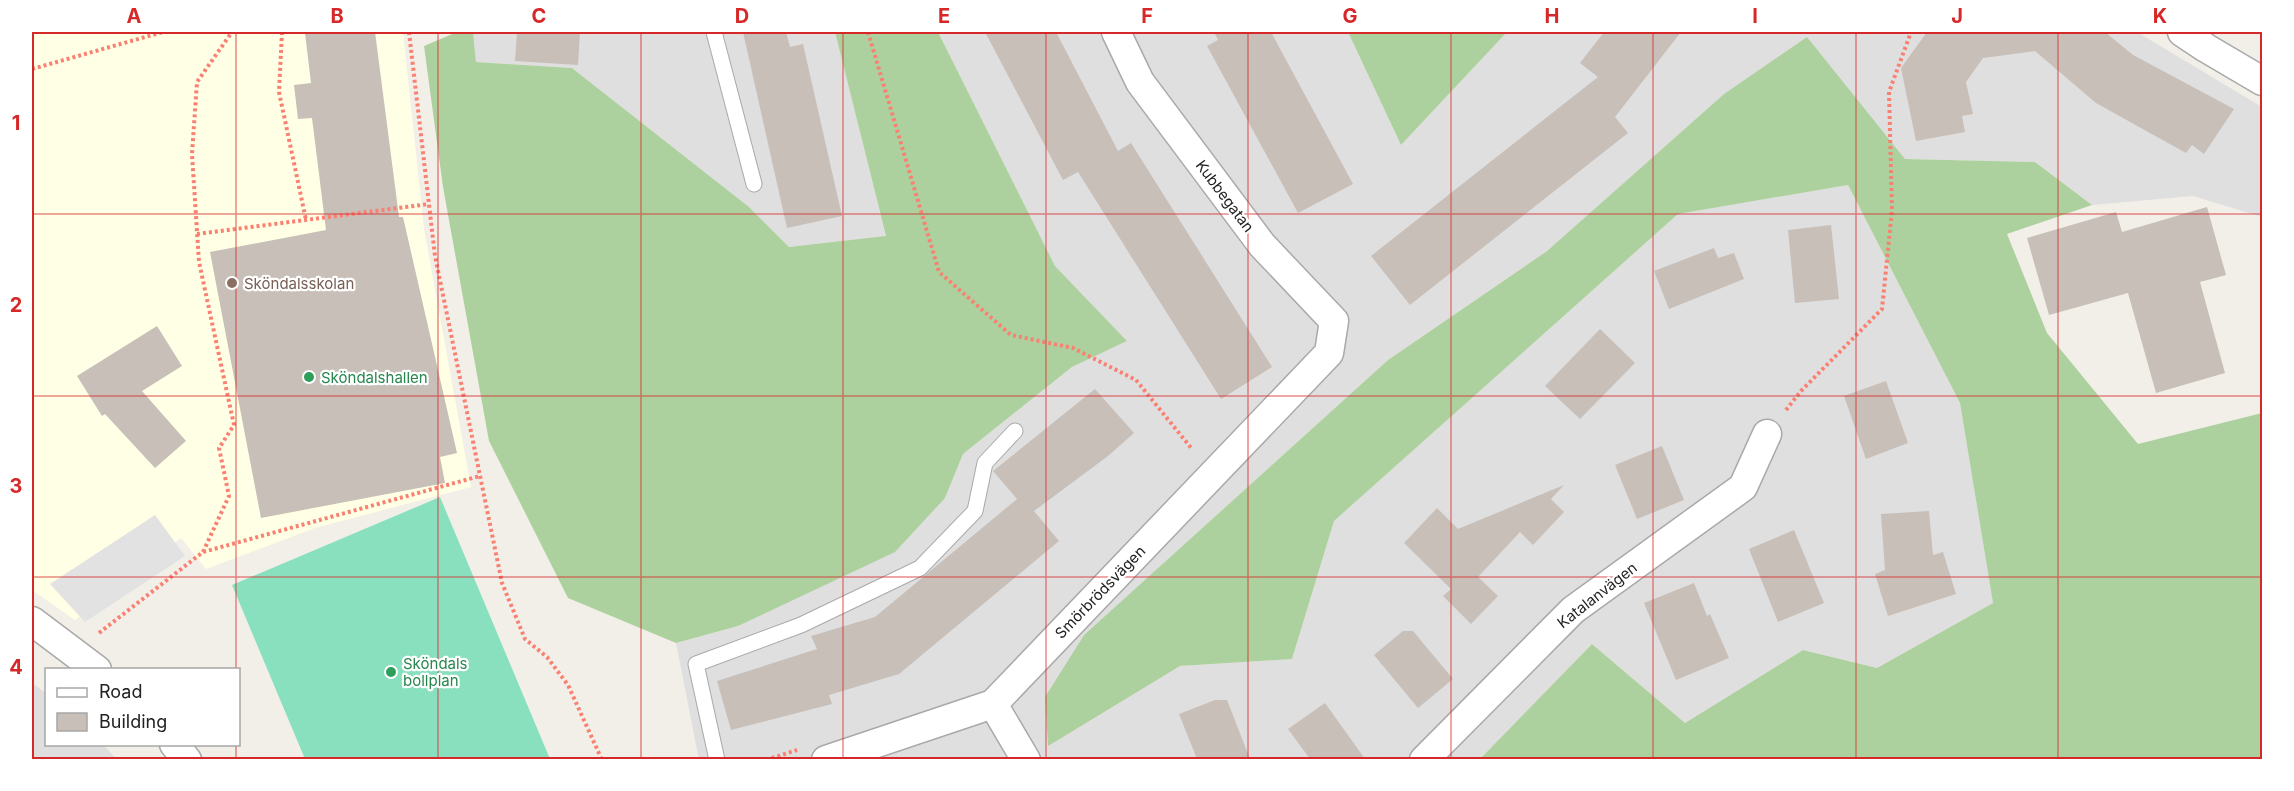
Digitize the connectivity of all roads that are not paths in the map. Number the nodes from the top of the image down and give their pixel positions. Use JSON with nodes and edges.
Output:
{"nodes":[{"id":1,"x":714,"y":32,"type":"edge"},
{"id":2,"x":1116,"y":32,"type":"edge"},
{"id":3,"x":2182,"y":32,"type":"edge"},
{"id":4,"x":2262,"y":81,"type":"edge"},
{"id":5,"x":754,"y":184,"type":"dead end"},
{"id":6,"x":1329,"y":353,"type":"joint"},
{"id":7,"x":1015,"y":431,"type":"dead end"},
{"id":8,"x":1767,"y":434,"type":"road end"},
{"id":9,"x":32,"y":621,"type":"edge"},
{"id":10,"x":96,"y":668,"type":"edge"},
{"id":11,"x":993,"y":704,"type":"junction"},
{"id":12,"x":176,"y":746,"type":"edge"},
{"id":13,"x":186,"y":759,"type":"edge"},
{"id":14,"x":717,"y":759,"type":"edge"},
{"id":15,"x":826,"y":759,"type":"edge"},
{"id":16,"x":1026,"y":759,"type":"edge"},
{"id":17,"x":1424,"y":759,"type":"edge"}],
"edges":[{"from":1,"to":5,"type":"lane"},
{"from":2,"to":6,"type":"street","name":"Kubbegatan"},
{"from":3,"to":4,"type":"street"},
{"from":6,"to":11,"type":"street","name":"Smörbrödsvägen"},
{"from":7,"to":14,"type":"lane"},
{"from":8,"to":17,"type":"street","name":"Katalanvägen"},
{"from":9,"to":10,"type":"street"},
{"from":11,"to":15,"type":"street","name":"Smörbrödsvägen"},
{"from":11,"to":16,"type":"street"},
{"from":12,"to":13,"type":"street"}]}
